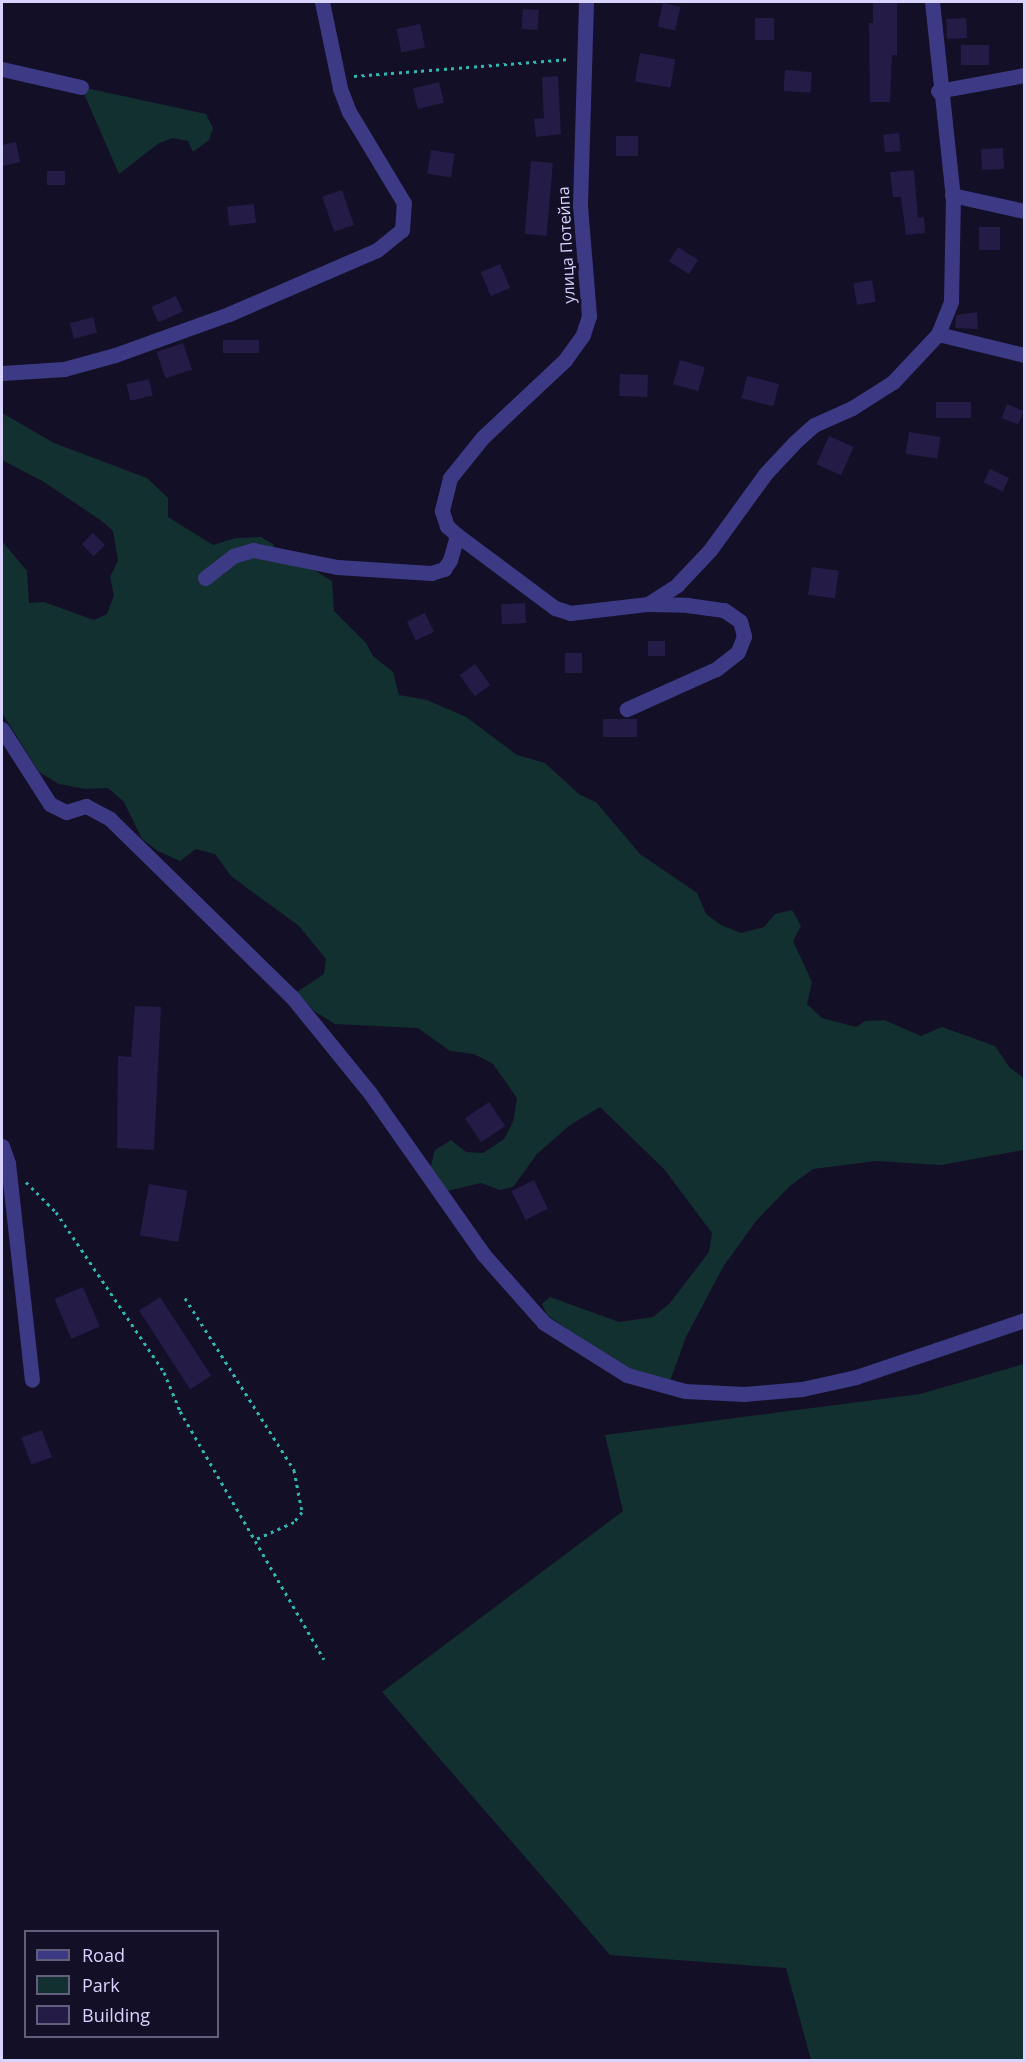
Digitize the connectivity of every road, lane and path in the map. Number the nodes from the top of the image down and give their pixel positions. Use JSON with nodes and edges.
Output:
{"nodes":[{"id":1,"x":322,"y":2,"type":"edge"},
{"id":2,"x":586,"y":2,"type":"edge"},
{"id":3,"x":932,"y":2,"type":"edge"},
{"id":4,"x":583,"y":58,"type":"junction"},
{"id":5,"x":2,"y":69,"type":"edge"},
{"id":6,"x":1024,"y":75,"type":"edge"},
{"id":7,"x":338,"y":77,"type":"junction"},
{"id":8,"x":81,"y":87,"type":"dead end"},
{"id":9,"x":938,"y":91,"type":"junction"},
{"id":10,"x":952,"y":195,"type":"junction"},
{"id":11,"x":1024,"y":211,"type":"edge"},
{"id":12,"x":938,"y":334,"type":"junction"},
{"id":13,"x":1024,"y":355,"type":"edge"},
{"id":14,"x":2,"y":373,"type":"edge"},
{"id":15,"x":457,"y":535,"type":"junction"},
{"id":16,"x":205,"y":578,"type":"dead end"},
{"id":17,"x":648,"y":604,"type":"junction"},
{"id":18,"x":627,"y":709,"type":"dead end"},
{"id":19,"x":2,"y":729,"type":"edge"},
{"id":20,"x":2,"y":1146,"type":"edge"},
{"id":21,"x":8,"y":1163,"type":"junction"},
{"id":22,"x":185,"y":1298,"type":"dead end"},
{"id":23,"x":1024,"y":1320,"type":"edge"},
{"id":24,"x":32,"y":1380,"type":"dead end"},
{"id":25,"x":254,"y":1540,"type":"junction"},
{"id":26,"x":324,"y":1659,"type":"dead end"}],
"edges":[{"from":1,"to":7,"type":"street"},
{"from":2,"to":4,"type":"street","name":"улица Потейпа"},
{"from":3,"to":9,"type":"street"},
{"from":4,"to":7,"type":"path"},
{"from":4,"to":15,"type":"street","name":"улица Потейпа"},
{"from":5,"to":8,"type":"street"},
{"from":6,"to":9,"type":"street"},
{"from":7,"to":14,"type":"street"},
{"from":9,"to":10,"type":"street"},
{"from":10,"to":11,"type":"street"},
{"from":10,"to":12,"type":"street"},
{"from":12,"to":13,"type":"street"},
{"from":12,"to":17,"type":"street"},
{"from":15,"to":16,"type":"street"},
{"from":15,"to":17,"type":"street"},
{"from":17,"to":18,"type":"street"},
{"from":19,"to":23,"type":"street"},
{"from":20,"to":21,"type":"street"},
{"from":21,"to":24,"type":"street"},
{"from":21,"to":25,"type":"path"},
{"from":22,"to":25,"type":"path"},
{"from":25,"to":26,"type":"path"}]}
